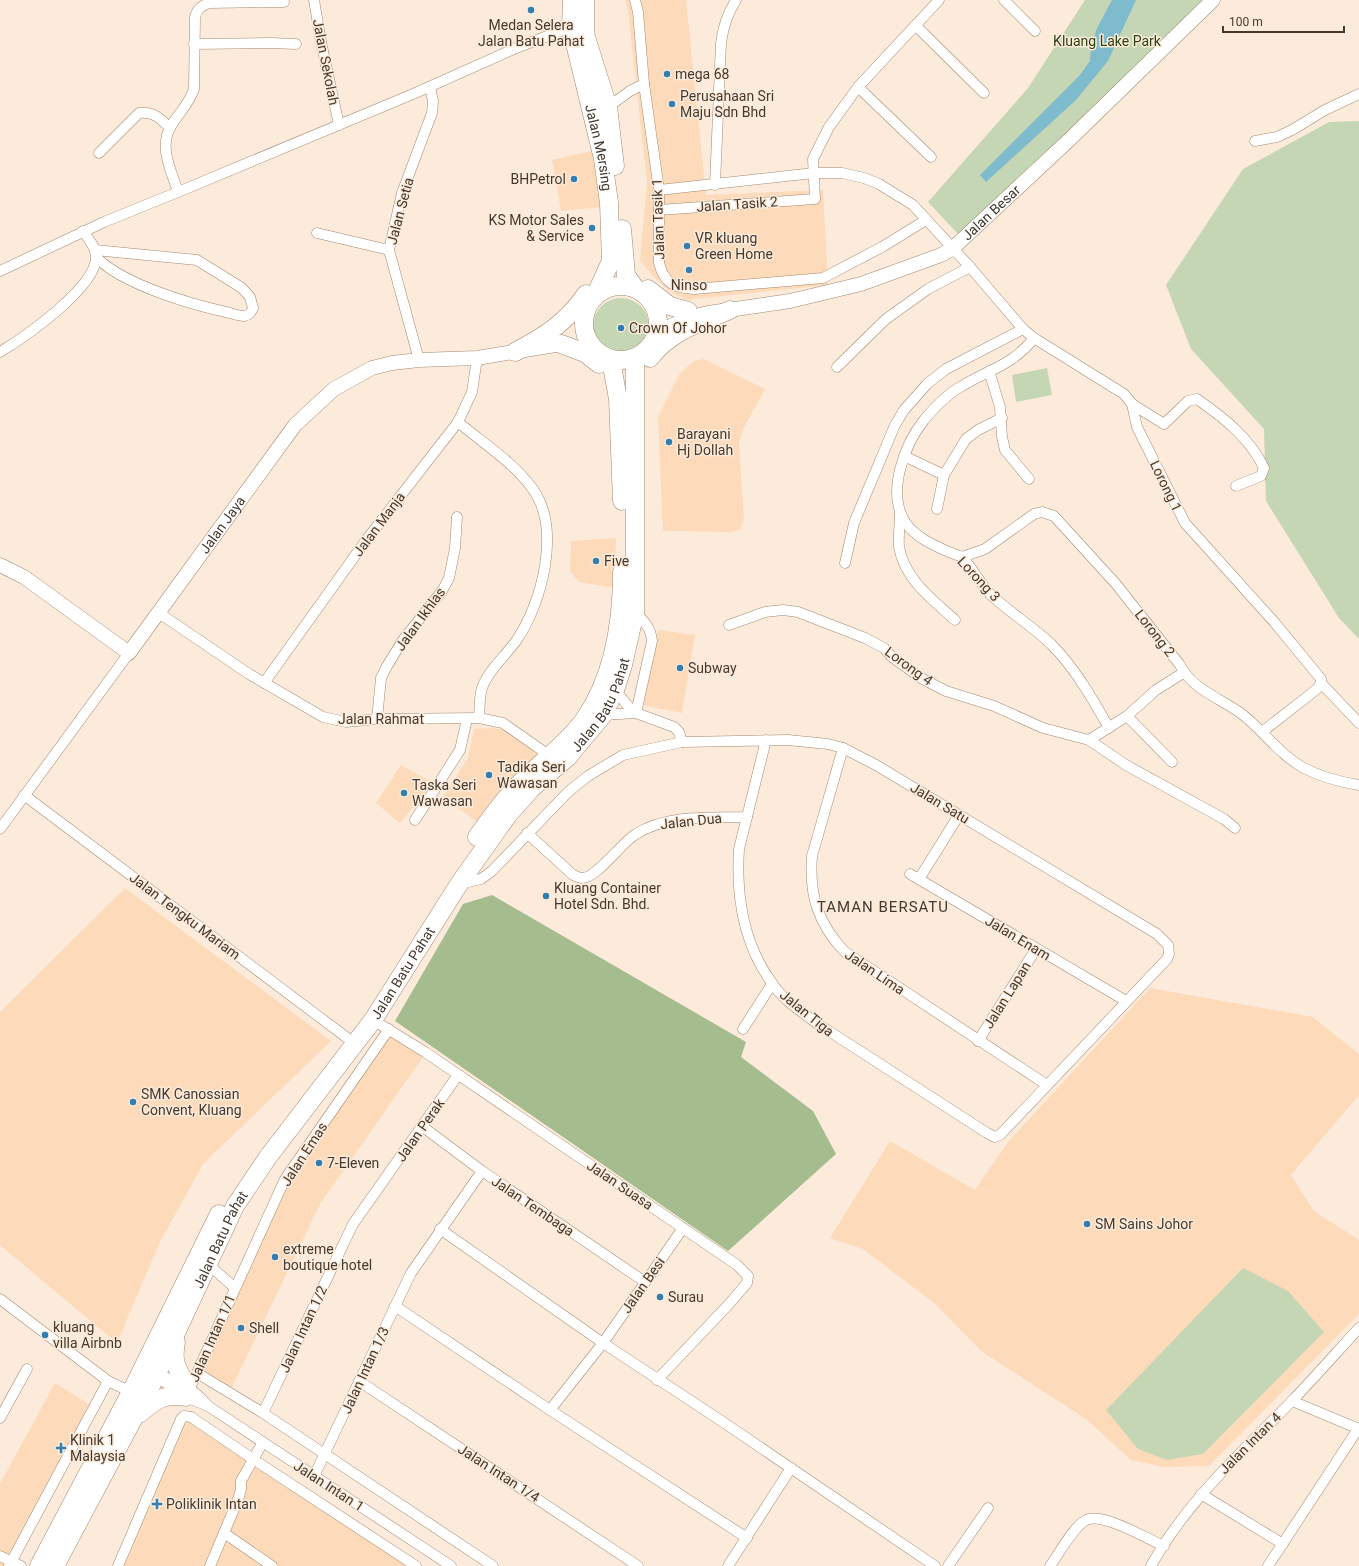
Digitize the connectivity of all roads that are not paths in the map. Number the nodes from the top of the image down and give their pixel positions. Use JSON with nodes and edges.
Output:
{"nodes":[{"id":1,"x":314,"y":0,"type":"edge"},
{"id":2,"x":572,"y":0,"type":"edge"},
{"id":3,"x":585,"y":0,"type":"edge"},
{"id":4,"x":635,"y":0,"type":"edge"},
{"id":5,"x":736,"y":0,"type":"edge"},
{"id":6,"x":939,"y":0,"type":"edge"},
{"id":7,"x":1004,"y":0,"type":"edge"},
{"id":8,"x":1213,"y":0,"type":"edge"},
{"id":9,"x":284,"y":2,"type":"dead end"},
{"id":10,"x":915,"y":25,"type":"junction"},
{"id":11,"x":571,"y":27,"type":"junction"},
{"id":12,"x":1035,"y":31,"type":"dead end"},
{"id":13,"x":194,"y":44,"type":"junction"},
{"id":14,"x":296,"y":44,"type":"dead end"},
{"id":15,"x":644,"y":84,"type":"junction"},
{"id":16,"x":430,"y":87,"type":"junction"},
{"id":17,"x":858,"y":87,"type":"junction"},
{"id":18,"x":984,"y":93,"type":"dead end"},
{"id":19,"x":1359,"y":94,"type":"edge"},
{"id":20,"x":608,"y":107,"type":"junction"},
{"id":21,"x":339,"y":125,"type":"junction"},
{"id":22,"x":170,"y":128,"type":"junction"},
{"id":23,"x":1254,"y":141,"type":"dead end"},
{"id":24,"x":99,"y":154,"type":"dead end"},
{"id":25,"x":931,"y":157,"type":"dead end"},
{"id":26,"x":814,"y":174,"type":"junction"},
{"id":27,"x":716,"y":185,"type":"junction"},
{"id":28,"x":659,"y":190,"type":"junction"},
{"id":29,"x":178,"y":192,"type":"junction"},
{"id":30,"x":659,"y":210,"type":"junction"},
{"id":31,"x":926,"y":220,"type":"junction"},
{"id":32,"x":82,"y":231,"type":"junction"},
{"id":33,"x":316,"y":233,"type":"dead end"},
{"id":34,"x":617,"y":236,"type":"junction"},
{"id":35,"x":952,"y":249,"type":"junction"},
{"id":36,"x":389,"y":250,"type":"junction"},
{"id":37,"x":96,"y":254,"type":"junction"},
{"id":38,"x":625,"y":261,"type":"junction"},
{"id":39,"x":970,"y":267,"type":"junction"},
{"id":40,"x":0,"y":271,"type":"edge"},
{"id":41,"x":634,"y":288,"type":"junction"},
{"id":42,"x":592,"y":299,"type":"junction"},
{"id":43,"x":655,"y":307,"type":"junction"},
{"id":44,"x":730,"y":310,"type":"junction"},
{"id":45,"x":688,"y":311,"type":"junction"},
{"id":46,"x":708,"y":313,"type":"junction"},
{"id":47,"x":1023,"y":329,"type":"junction"},
{"id":48,"x":1034,"y":338,"type":"junction"},
{"id":49,"x":655,"y":339,"type":"junction"},
{"id":50,"x":561,"y":344,"type":"junction"},
{"id":51,"x":521,"y":350,"type":"junction"},
{"id":52,"x":594,"y":350,"type":"junction"},
{"id":53,"x":0,"y":352,"type":"edge"},
{"id":54,"x":477,"y":358,"type":"junction"},
{"id":55,"x":635,"y":358,"type":"junction"},
{"id":56,"x":419,"y":360,"type":"junction"},
{"id":57,"x":611,"y":360,"type":"junction"},
{"id":58,"x":837,"y":367,"type":"dead end"},
{"id":59,"x":989,"y":371,"type":"junction"},
{"id":60,"x":618,"y":399,"type":"junction"},
{"id":61,"x":1132,"y":404,"type":"junction"},
{"id":62,"x":635,"y":408,"type":"junction"},
{"id":63,"x":1002,"y":418,"type":"junction"},
{"id":64,"x":458,"y":422,"type":"junction"},
{"id":65,"x":904,"y":456,"type":"junction"},
{"id":66,"x":944,"y":475,"type":"junction"},
{"id":67,"x":1029,"y":479,"type":"dead end"},
{"id":68,"x":1236,"y":486,"type":"dead end"},
{"id":69,"x":937,"y":509,"type":"dead end"},
{"id":70,"x":900,"y":511,"type":"junction"},
{"id":71,"x":457,"y":516,"type":"dead end"},
{"id":72,"x":962,"y":557,"type":"junction"},
{"id":73,"x":845,"y":563,"type":"dead end"},
{"id":74,"x":0,"y":564,"type":"edge"},
{"id":75,"x":635,"y":612,"type":"junction"},
{"id":76,"x":159,"y":614,"type":"junction"},
{"id":77,"x":955,"y":620,"type":"dead end"},
{"id":78,"x":729,"y":625,"type":"dead end"},
{"id":79,"x":129,"y":653,"type":"junction"},
{"id":80,"x":1183,"y":673,"type":"junction"},
{"id":81,"x":264,"y":682,"type":"junction"},
{"id":82,"x":1321,"y":683,"type":"junction"},
{"id":83,"x":615,"y":690,"type":"junction"},
{"id":84,"x":635,"y":712,"type":"junction"},
{"id":85,"x":603,"y":715,"type":"junction"},
{"id":86,"x":1127,"y":716,"type":"junction"},
{"id":87,"x":480,"y":718,"type":"junction"},
{"id":88,"x":377,"y":719,"type":"junction"},
{"id":89,"x":467,"y":719,"type":"junction"},
{"id":90,"x":1359,"y":723,"type":"edge"},
{"id":91,"x":1109,"y":728,"type":"junction"},
{"id":92,"x":1262,"y":732,"type":"junction"},
{"id":93,"x":766,"y":740,"type":"junction"},
{"id":94,"x":1089,"y":740,"type":"junction"},
{"id":95,"x":682,"y":742,"type":"junction"},
{"id":96,"x":843,"y":748,"type":"junction"},
{"id":97,"x":550,"y":756,"type":"junction"},
{"id":98,"x":1172,"y":762,"type":"dead end"},
{"id":99,"x":1359,"y":785,"type":"edge"},
{"id":100,"x":24,"y":795,"type":"junction"},
{"id":101,"x":959,"y":815,"type":"junction"},
{"id":102,"x":747,"y":817,"type":"junction"},
{"id":103,"x":415,"y":820,"type":"dead end"},
{"id":104,"x":1234,"y":828,"type":"dead end"},
{"id":105,"x":0,"y":829,"type":"edge"},
{"id":106,"x":527,"y":833,"type":"junction"},
{"id":107,"x":910,"y":874,"type":"dead end"},
{"id":108,"x":919,"y":879,"type":"junction"},
{"id":109,"x":459,"y":884,"type":"junction"},
{"id":110,"x":1036,"y":949,"type":"junction"},
{"id":111,"x":772,"y":984,"type":"junction"},
{"id":112,"x":1126,"y":1001,"type":"junction"},
{"id":113,"x":373,"y":1020,"type":"junction"},
{"id":114,"x":389,"y":1028,"type":"junction"},
{"id":115,"x":743,"y":1029,"type":"dead end"},
{"id":116,"x":346,"y":1037,"type":"junction"},
{"id":117,"x":978,"y":1041,"type":"junction"},
{"id":118,"x":458,"y":1075,"type":"junction"},
{"id":119,"x":1047,"y":1085,"type":"junction"},
{"id":120,"x":423,"y":1127,"type":"junction"},
{"id":121,"x":482,"y":1171,"type":"junction"},
{"id":122,"x":353,"y":1224,"type":"joint"},
{"id":123,"x":683,"y":1228,"type":"junction"},
{"id":124,"x":440,"y":1229,"type":"junction"},
{"id":125,"x":208,"y":1265,"type":"junction"},
{"id":126,"x":645,"y":1282,"type":"junction"},
{"id":127,"x":235,"y":1288,"type":"junction"},
{"id":128,"x":0,"y":1299,"type":"edge"},
{"id":129,"x":395,"y":1306,"type":"junction"},
{"id":130,"x":1359,"y":1328,"type":"edge"},
{"id":131,"x":178,"y":1332,"type":"junction"},
{"id":132,"x":603,"y":1343,"type":"junction"},
{"id":133,"x":153,"y":1348,"type":"junction"},
{"id":134,"x":27,"y":1369,"type":"dead end"},
{"id":135,"x":156,"y":1376,"type":"junction"},
{"id":136,"x":657,"y":1380,"type":"junction"},
{"id":137,"x":108,"y":1381,"type":"junction"},
{"id":138,"x":359,"y":1381,"type":"junction"},
{"id":139,"x":190,"y":1386,"type":"junction"},
{"id":140,"x":130,"y":1394,"type":"junction"},
{"id":141,"x":1292,"y":1401,"type":"junction"},
{"id":142,"x":550,"y":1410,"type":"junction"},
{"id":143,"x":263,"y":1413,"type":"junction"},
{"id":144,"x":0,"y":1418,"type":"edge"},
{"id":145,"x":133,"y":1420,"type":"junction"},
{"id":146,"x":1358,"y":1429,"type":"edge"},
{"id":147,"x":266,"y":1444,"type":"junction"},
{"id":148,"x":324,"y":1455,"type":"junction"},
{"id":149,"x":256,"y":1461,"type":"junction"},
{"id":150,"x":791,"y":1468,"type":"junction"},
{"id":151,"x":314,"y":1476,"type":"junction"},
{"id":152,"x":1201,"y":1494,"type":"junction"},
{"id":153,"x":988,"y":1508,"type":"dead end"},
{"id":154,"x":224,"y":1533,"type":"junction"},
{"id":155,"x":746,"y":1538,"type":"junction"},
{"id":156,"x":1283,"y":1544,"type":"junction"},
{"id":157,"x":1164,"y":1546,"type":"junction"},
{"id":158,"x":0,"y":1556,"type":"edge"},
{"id":159,"x":436,"y":1562,"type":"edge"},
{"id":160,"x":14,"y":1564,"type":"edge"},
{"id":161,"x":39,"y":1566,"type":"edge"},
{"id":162,"x":54,"y":1566,"type":"edge"},
{"id":163,"x":118,"y":1566,"type":"edge"},
{"id":164,"x":210,"y":1566,"type":"edge"},
{"id":165,"x":272,"y":1566,"type":"edge"},
{"id":166,"x":416,"y":1566,"type":"edge"},
{"id":167,"x":451,"y":1566,"type":"edge"},
{"id":168,"x":493,"y":1566,"type":"edge"},
{"id":169,"x":638,"y":1566,"type":"edge"},
{"id":170,"x":728,"y":1566,"type":"edge"},
{"id":171,"x":935,"y":1566,"type":"edge"},
{"id":172,"x":948,"y":1566,"type":"edge"},
{"id":173,"x":1050,"y":1566,"type":"edge"},
{"id":174,"x":1151,"y":1566,"type":"edge"},
{"id":175,"x":1268,"y":1566,"type":"edge"}],
"edges":[{"from":1,"to":21,"type":"street","name":"Jalan Sekolah"},
{"from":2,"to":11,"type":"highway","name":"Jalan Mersing"},
{"from":3,"to":20,"type":"highway"},
{"from":4,"to":15,"type":"street","name":"Jalan Tasik 1"},
{"from":5,"to":27,"type":"street"},
{"from":6,"to":10,"type":"street"},
{"from":7,"to":12,"type":"street"},
{"from":8,"to":35,"type":"street","name":"Jalan Besar"},
{"from":9,"to":13,"type":"street"},
{"from":10,"to":17,"type":"street"},
{"from":10,"to":18,"type":"street"},
{"from":11,"to":16,"type":"street"},
{"from":11,"to":34,"type":"highway","name":"Jalan Mersing"},
{"from":13,"to":14,"type":"street"},
{"from":13,"to":22,"type":"street"},
{"from":15,"to":20,"type":"street"},
{"from":15,"to":28,"type":"street","name":"Jalan Tasik 1"},
{"from":16,"to":21,"type":"street"},
{"from":16,"to":36,"type":"street","name":"Jalan Setia"},
{"from":17,"to":25,"type":"street"},
{"from":17,"to":26,"type":"street"},
{"from":19,"to":23,"type":"street"},
{"from":20,"to":34,"type":"highway"},
{"from":21,"to":29,"type":"street"},
{"from":22,"to":24,"type":"street"},
{"from":22,"to":29,"type":"street"},
{"from":26,"to":27,"type":"street"},
{"from":26,"to":30,"type":"street","name":"Jalan Tasik 2"},
{"from":26,"to":31,"type":"street"},
{"from":27,"to":28,"type":"street"},
{"from":28,"to":30,"type":"street","name":"Jalan Tasik 1"},
{"from":29,"to":32,"type":"street"},
{"from":30,"to":31,"type":"street","name":"Jalan Tasik 1"},
{"from":31,"to":35,"type":"street"},
{"from":32,"to":37,"type":"street"},
{"from":32,"to":40,"type":"street"},
{"from":33,"to":36,"type":"street"},
{"from":34,"to":38,"type":"highway","name":"Jalan Mersing"},
{"from":34,"to":42,"type":"highway","name":"Jalan Mersing"},
{"from":34,"to":51,"type":"highway"},
{"from":35,"to":39,"type":"street"},
{"from":35,"to":44,"type":"street","name":"Jalan Besar"},
{"from":36,"to":56,"type":"street","name":"Jalan Setia"},
{"from":37,"to":37,"type":"street"},
{"from":37,"to":53,"type":"street"},
{"from":38,"to":41,"type":"highway","name":"Jalan Mersing"},
{"from":38,"to":45,"type":"highway"},
{"from":39,"to":47,"type":"street"},
{"from":39,"to":58,"type":"street"},
{"from":41,"to":42,"type":"highway"},
{"from":41,"to":43,"type":"highway"},
{"from":42,"to":51,"type":"street","name":"Jalan Jaya"},
{"from":42,"to":52,"type":"highway"},
{"from":43,"to":45,"type":"street","name":"Jalan Besar"},
{"from":43,"to":49,"type":"highway"},
{"from":44,"to":46,"type":"street","name":"Jalan Besar"},
{"from":44,"to":62,"type":"highway"},
{"from":45,"to":46,"type":"street","name":"Jalan Besar"},
{"from":46,"to":49,"type":"street","name":"Jalan Besar"},
{"from":47,"to":48,"type":"street"},
{"from":47,"to":73,"type":"street"},
{"from":48,"to":59,"type":"street","name":"Lorong 3"},
{"from":48,"to":61,"type":"street"},
{"from":49,"to":55,"type":"highway"},
{"from":50,"to":51,"type":"street","name":"Jalan Jaya"},
{"from":50,"to":52,"type":"street","name":"Jalan Jaya"},
{"from":50,"to":60,"type":"highway"},
{"from":51,"to":54,"type":"street","name":"Jalan Jaya"},
{"from":52,"to":57,"type":"highway"},
{"from":54,"to":56,"type":"street","name":"Jalan Jaya"},
{"from":54,"to":64,"type":"street","name":"Jalan Manja"},
{"from":55,"to":57,"type":"highway"},
{"from":55,"to":62,"type":"highway","name":"Jalan Batu Pahat"},
{"from":56,"to":76,"type":"street","name":"Jalan Jaya"},
{"from":57,"to":60,"type":"highway","name":"Jalan Batu Pahat"},
{"from":59,"to":63,"type":"street"},
{"from":59,"to":65,"type":"street","name":"Lorong 3"},
{"from":60,"to":97,"type":"highway","name":"Jalan Batu Pahat"},
{"from":61,"to":68,"type":"street"},
{"from":61,"to":82,"type":"street","name":"Lorong 1"},
{"from":62,"to":75,"type":"highway","name":"Jalan Batu Pahat"},
{"from":63,"to":66,"type":"street"},
{"from":63,"to":67,"type":"street"},
{"from":64,"to":81,"type":"street","name":"Jalan Manja"},
{"from":64,"to":87,"type":"street"},
{"from":65,"to":66,"type":"street"},
{"from":65,"to":70,"type":"street","name":"Lorong 3"},
{"from":66,"to":69,"type":"street"},
{"from":70,"to":72,"type":"street","name":"Lorong 3"},
{"from":70,"to":77,"type":"street"},
{"from":71,"to":88,"type":"street","name":"Jalan Ikhlas"},
{"from":72,"to":80,"type":"street","name":"Lorong 2"},
{"from":72,"to":91,"type":"street","name":"Lorong 3"},
{"from":74,"to":79,"type":"street"},
{"from":75,"to":83,"type":"highway","name":"Jalan Batu Pahat"},
{"from":75,"to":84,"type":"street"},
{"from":76,"to":79,"type":"street","name":"Jalan Jaya"},
{"from":76,"to":81,"type":"street","name":"Jalan Rahmat"},
{"from":78,"to":94,"type":"street","name":"Lorong 4"},
{"from":79,"to":100,"type":"street","name":"Jalan Jaya"},
{"from":80,"to":86,"type":"street"},
{"from":80,"to":92,"type":"street","name":"Lorong 2"},
{"from":81,"to":88,"type":"street","name":"Jalan Rahmat"},
{"from":82,"to":90,"type":"street","name":"Lorong 1"},
{"from":82,"to":92,"type":"street"},
{"from":83,"to":84,"type":"street"},
{"from":83,"to":85,"type":"highway","name":"Jalan Batu Pahat"},
{"from":84,"to":85,"type":"street"},
{"from":84,"to":95,"type":"street"},
{"from":85,"to":109,"type":"highway","name":"Jalan Batu Pahat"},
{"from":86,"to":91,"type":"street"},
{"from":86,"to":98,"type":"street"},
{"from":87,"to":89,"type":"street","name":"Jalan Rahmat"},
{"from":87,"to":97,"type":"street","name":"Jalan Rahmat"},
{"from":88,"to":89,"type":"street","name":"Jalan Rahmat"},
{"from":89,"to":103,"type":"street"},
{"from":91,"to":94,"type":"street"},
{"from":92,"to":99,"type":"street","name":"Lorong 2"},
{"from":93,"to":95,"type":"street","name":"Jalan Satu"},
{"from":93,"to":96,"type":"street","name":"Jalan Satu"},
{"from":93,"to":102,"type":"street","name":"Jalan Tiga"},
{"from":94,"to":104,"type":"street","name":"Lorong 4"},
{"from":95,"to":106,"type":"street","name":"Jalan Satu"},
{"from":96,"to":101,"type":"street","name":"Jalan Satu"},
{"from":96,"to":117,"type":"street","name":"Jalan Lima"},
{"from":97,"to":116,"type":"highway","name":"Jalan Batu Pahat"},
{"from":100,"to":105,"type":"street","name":"Jalan Jaya"},
{"from":100,"to":116,"type":"street","name":"Jalan Tengku Mariam"},
{"from":101,"to":108,"type":"street"},
{"from":101,"to":112,"type":"street","name":"Jalan Satu"},
{"from":102,"to":106,"type":"street","name":"Jalan Dua"},
{"from":102,"to":111,"type":"street","name":"Jalan Tiga"},
{"from":106,"to":109,"type":"street","name":"Jalan Satu"},
{"from":107,"to":108,"type":"street","name":"Jalan Enam"},
{"from":108,"to":110,"type":"street","name":"Jalan Enam"},
{"from":109,"to":113,"type":"highway","name":"Jalan Batu Pahat"},
{"from":110,"to":112,"type":"street","name":"Jalan Enam"},
{"from":110,"to":117,"type":"street","name":"Jalan Lapan"},
{"from":111,"to":115,"type":"street"},
{"from":111,"to":119,"type":"street","name":"Jalan Tiga"},
{"from":112,"to":119,"type":"street","name":"Jalan Satu"},
{"from":113,"to":114,"type":"street","name":"Jalan Suasa"},
{"from":113,"to":125,"type":"highway","name":"Jalan Batu Pahat"},
{"from":114,"to":118,"type":"street","name":"Jalan Suasa"},
{"from":114,"to":127,"type":"street","name":"Jalan Emas"},
{"from":116,"to":133,"type":"highway","name":"Jalan Batu Pahat"},
{"from":117,"to":119,"type":"street","name":"Jalan Lima"},
{"from":118,"to":120,"type":"street","name":"Jalan Perak"},
{"from":118,"to":123,"type":"street","name":"Jalan Suasa"},
{"from":120,"to":121,"type":"street","name":"Jalan Tembaga"},
{"from":120,"to":122,"type":"street","name":"Jalan Perak"},
{"from":121,"to":124,"type":"street","name":"Jalan Intan 1/3"},
{"from":121,"to":126,"type":"street","name":"Jalan Tembaga"},
{"from":122,"to":143,"type":"street","name":"Jalan Intan 1/2"},
{"from":123,"to":126,"type":"street","name":"Jalan Besi"},
{"from":123,"to":136,"type":"street","name":"Jalan Suasa"},
{"from":124,"to":129,"type":"street","name":"Jalan Intan 1/3"},
{"from":124,"to":132,"type":"street"},
{"from":125,"to":127,"type":"street"},
{"from":125,"to":131,"type":"highway","name":"Jalan Batu Pahat"},
{"from":126,"to":132,"type":"street","name":"Jalan Besi"},
{"from":127,"to":139,"type":"street","name":"Jalan Intan 1/1"},
{"from":128,"to":137,"type":"street"},
{"from":129,"to":138,"type":"street","name":"Jalan Intan 1/3"},
{"from":129,"to":142,"type":"street"},
{"from":130,"to":141,"type":"street","name":"Jalan Intan 4"},
{"from":131,"to":135,"type":"highway","name":"Jalan Batu Pahat"},
{"from":131,"to":139,"type":"highway"},
{"from":132,"to":136,"type":"street"},
{"from":132,"to":142,"type":"street","name":"Jalan Besi"},
{"from":133,"to":135,"type":"highway"},
{"from":133,"to":140,"type":"highway","name":"Jalan Batu Pahat"},
{"from":134,"to":144,"type":"street"},
{"from":135,"to":139,"type":"street","name":"Jalan Intan 1"},
{"from":135,"to":140,"type":"highway"},
{"from":135,"to":145,"type":"highway","name":"Jalan Batu Pahat"},
{"from":136,"to":150,"type":"street"},
{"from":137,"to":140,"type":"street"},
{"from":137,"to":160,"type":"street"},
{"from":138,"to":148,"type":"street","name":"Jalan Intan 1/3"},
{"from":138,"to":169,"type":"street","name":"Jalan Intan 1/4"},
{"from":139,"to":143,"type":"street","name":"Jalan Intan 1"},
{"from":139,"to":145,"type":"highway"},
{"from":139,"to":147,"type":"street","name":"Jalan Intan 1"},
{"from":140,"to":161,"type":"highway","name":"Jalan Batu Pahat"},
{"from":141,"to":146,"type":"street"},
{"from":141,"to":152,"type":"street","name":"Jalan Intan 4"},
{"from":142,"to":155,"type":"street"},
{"from":143,"to":148,"type":"street","name":"Jalan Intan 1"},
{"from":145,"to":162,"type":"highway","name":"Jalan Batu Pahat"},
{"from":146,"to":156,"type":"street"},
{"from":147,"to":149,"type":"street"},
{"from":147,"to":151,"type":"street","name":"Jalan Intan 1"},
{"from":148,"to":151,"type":"street","name":"Jalan Intan 1/3"},
{"from":148,"to":168,"type":"street","name":"Jalan Intan 1"},
{"from":149,"to":154,"type":"street"},
{"from":149,"to":163,"type":"street","name":"Jalan Intan 1"},
{"from":149,"to":166,"type":"street","name":"Jalan Intan 1"},
{"from":150,"to":155,"type":"street"},
{"from":150,"to":171,"type":"street"},
{"from":151,"to":159,"type":"street","name":"Jalan Intan 1"},
{"from":152,"to":156,"type":"street"},
{"from":152,"to":157,"type":"street","name":"Jalan Intan 4"},
{"from":153,"to":172,"type":"street"},
{"from":154,"to":164,"type":"street"},
{"from":154,"to":165,"type":"street"},
{"from":155,"to":170,"type":"street"},
{"from":156,"to":175,"type":"street"},
{"from":157,"to":173,"type":"street"},
{"from":157,"to":174,"type":"street","name":"Jalan Intan 4"},
{"from":158,"to":160,"type":"street"},
{"from":159,"to":167,"type":"street","name":"Jalan Intan 1"}]}
